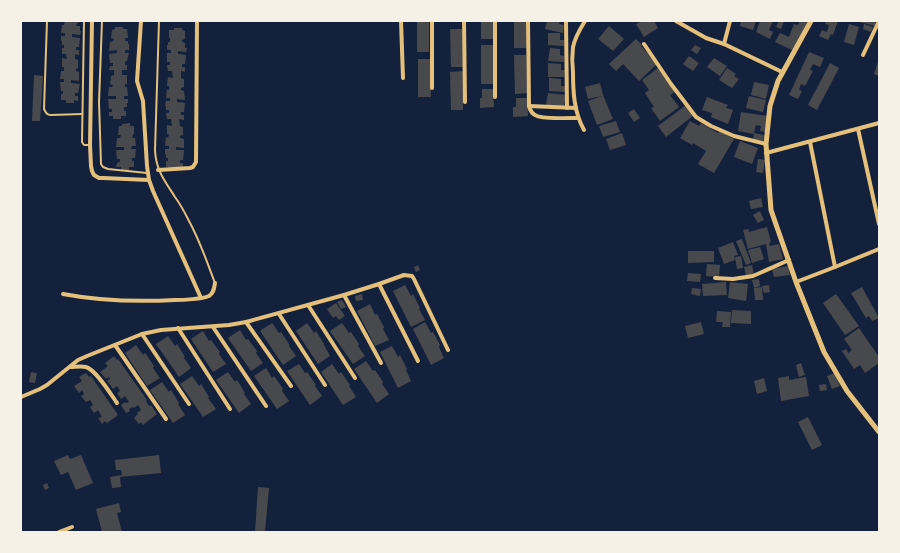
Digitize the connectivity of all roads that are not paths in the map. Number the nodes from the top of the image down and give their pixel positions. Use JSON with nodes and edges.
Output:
{"nodes":[{"id":1,"x":47,"y":21,"type":"edge"},
{"id":2,"x":84,"y":21,"type":"edge"},
{"id":3,"x":92,"y":21,"type":"edge"},
{"id":4,"x":102,"y":21,"type":"edge"},
{"id":5,"x":141,"y":21,"type":"edge"},
{"id":6,"x":159,"y":21,"type":"edge"},
{"id":7,"x":197,"y":21,"type":"edge"},
{"id":8,"x":401,"y":21,"type":"edge"},
{"id":9,"x":432,"y":21,"type":"edge"},
{"id":10,"x":464,"y":21,"type":"edge"},
{"id":11,"x":495,"y":21,"type":"edge"},
{"id":12,"x":528,"y":21,"type":"edge"},
{"id":13,"x":566,"y":21,"type":"edge"},
{"id":14,"x":585,"y":21,"type":"edge"},
{"id":15,"x":676,"y":21,"type":"edge"},
{"id":16,"x":730,"y":21,"type":"edge"},
{"id":17,"x":811,"y":21,"type":"edge"},
{"id":18,"x":879,"y":21,"type":"edge"},
{"id":19,"x":644,"y":44,"type":"dead end"},
{"id":20,"x":724,"y":44,"type":"junction"},
{"id":21,"x":863,"y":55,"type":"dead end"},
{"id":22,"x":782,"y":72,"type":"junction"},
{"id":23,"x":402,"y":78,"type":"dead end"},
{"id":24,"x":432,"y":88,"type":"dead end"},
{"id":25,"x":495,"y":97,"type":"dead end"},
{"id":26,"x":465,"y":102,"type":"dead end"},
{"id":27,"x":529,"y":106,"type":"junction"},
{"id":28,"x":567,"y":108,"type":"junction"},
{"id":29,"x":576,"y":108,"type":"junction"},
{"id":30,"x":82,"y":114,"type":"junction"},
{"id":31,"x":578,"y":118,"type":"junction"},
{"id":32,"x":879,"y":123,"type":"edge"},
{"id":33,"x":858,"y":129,"type":"junction"},
{"id":34,"x":584,"y":130,"type":"dead end"},
{"id":35,"x":810,"y":142,"type":"junction"},
{"id":36,"x":766,"y":144,"type":"junction"},
{"id":37,"x":90,"y":145,"type":"junction"},
{"id":38,"x":766,"y":153,"type":"junction"},
{"id":39,"x":158,"y":170,"type":"junction"},
{"id":40,"x":148,"y":173,"type":"junction"},
{"id":41,"x":149,"y":180,"type":"junction"},
{"id":42,"x":879,"y":224,"type":"edge"},
{"id":43,"x":879,"y":249,"type":"edge"},
{"id":44,"x":789,"y":260,"type":"junction"},
{"id":45,"x":835,"y":267,"type":"junction"},
{"id":46,"x":715,"y":278,"type":"dead end"},
{"id":47,"x":796,"y":282,"type":"junction"},
{"id":48,"x":215,"y":283,"type":"joint"},
{"id":49,"x":379,"y":284,"type":"junction"},
{"id":50,"x":62,"y":294,"type":"dead end"},
{"id":51,"x":344,"y":295,"type":"junction"},
{"id":52,"x":201,"y":298,"type":"junction"},
{"id":53,"x":308,"y":305,"type":"junction"},
{"id":54,"x":279,"y":314,"type":"junction"},
{"id":55,"x":246,"y":322,"type":"junction"},
{"id":56,"x":213,"y":327,"type":"junction"},
{"id":57,"x":178,"y":328,"type":"junction"},
{"id":58,"x":142,"y":334,"type":"junction"},
{"id":59,"x":115,"y":345,"type":"junction"},
{"id":60,"x":448,"y":350,"type":"dead end"},
{"id":61,"x":418,"y":361,"type":"dead end"},
{"id":62,"x":381,"y":363,"type":"dead end"},
{"id":63,"x":70,"y":366,"type":"junction"},
{"id":64,"x":355,"y":378,"type":"dead end"},
{"id":65,"x":325,"y":385,"type":"dead end"},
{"id":66,"x":292,"y":386,"type":"dead end"},
{"id":67,"x":21,"y":397,"type":"edge"},
{"id":68,"x":117,"y":403,"type":"dead end"},
{"id":69,"x":189,"y":404,"type":"dead end"},
{"id":70,"x":266,"y":406,"type":"dead end"},
{"id":71,"x":230,"y":409,"type":"dead end"},
{"id":72,"x":166,"y":419,"type":"dead end"},
{"id":73,"x":879,"y":432,"type":"edge"},
{"id":74,"x":72,"y":527,"type":"dead end"},
{"id":75,"x":59,"y":532,"type":"edge"}],
"edges":[{"from":1,"to":30,"type":"lane"},
{"from":2,"to":30,"type":"lane"},
{"from":3,"to":37,"type":"street"},
{"from":4,"to":40,"type":"lane"},
{"from":5,"to":40,"type":"street"},
{"from":6,"to":39,"type":"lane"},
{"from":7,"to":39,"type":"street"},
{"from":8,"to":23,"type":"street"},
{"from":9,"to":24,"type":"street"},
{"from":10,"to":26,"type":"street"},
{"from":11,"to":25,"type":"street"},
{"from":12,"to":27,"type":"street"},
{"from":13,"to":28,"type":"street"},
{"from":14,"to":29,"type":"street"},
{"from":15,"to":20,"type":"street"},
{"from":16,"to":20,"type":"street"},
{"from":17,"to":22,"type":"street"},
{"from":18,"to":21,"type":"street"},
{"from":19,"to":36,"type":"street"},
{"from":20,"to":22,"type":"street"},
{"from":22,"to":36,"type":"street"},
{"from":27,"to":28,"type":"street"},
{"from":27,"to":31,"type":"street"},
{"from":28,"to":29,"type":"street"},
{"from":29,"to":31,"type":"street"},
{"from":30,"to":37,"type":"lane"},
{"from":31,"to":34,"type":"street"},
{"from":32,"to":33,"type":"street"},
{"from":33,"to":35,"type":"street"},
{"from":33,"to":42,"type":"street"},
{"from":35,"to":38,"type":"street"},
{"from":35,"to":45,"type":"street"},
{"from":36,"to":38,"type":"street"},
{"from":37,"to":41,"type":"street"},
{"from":38,"to":44,"type":"street"},
{"from":39,"to":48,"type":"lane"},
{"from":40,"to":41,"type":"street"},
{"from":41,"to":52,"type":"street"},
{"from":43,"to":45,"type":"street"},
{"from":44,"to":46,"type":"street"},
{"from":44,"to":47,"type":"street"},
{"from":45,"to":47,"type":"street"},
{"from":47,"to":73,"type":"street"},
{"from":48,"to":52,"type":"street"},
{"from":49,"to":51,"type":"street"},
{"from":49,"to":60,"type":"street"},
{"from":49,"to":61,"type":"street"},
{"from":50,"to":52,"type":"street"},
{"from":51,"to":53,"type":"street"},
{"from":51,"to":62,"type":"street"},
{"from":53,"to":54,"type":"street"},
{"from":53,"to":64,"type":"street"},
{"from":54,"to":55,"type":"street"},
{"from":54,"to":65,"type":"street"},
{"from":55,"to":56,"type":"street"},
{"from":55,"to":66,"type":"street"},
{"from":56,"to":57,"type":"street"},
{"from":56,"to":70,"type":"street"},
{"from":57,"to":58,"type":"street"},
{"from":57,"to":71,"type":"street"},
{"from":58,"to":59,"type":"street"},
{"from":58,"to":69,"type":"street"},
{"from":59,"to":63,"type":"street"},
{"from":59,"to":72,"type":"street"},
{"from":63,"to":67,"type":"street"},
{"from":63,"to":68,"type":"street"},
{"from":74,"to":75,"type":"street"}]}
